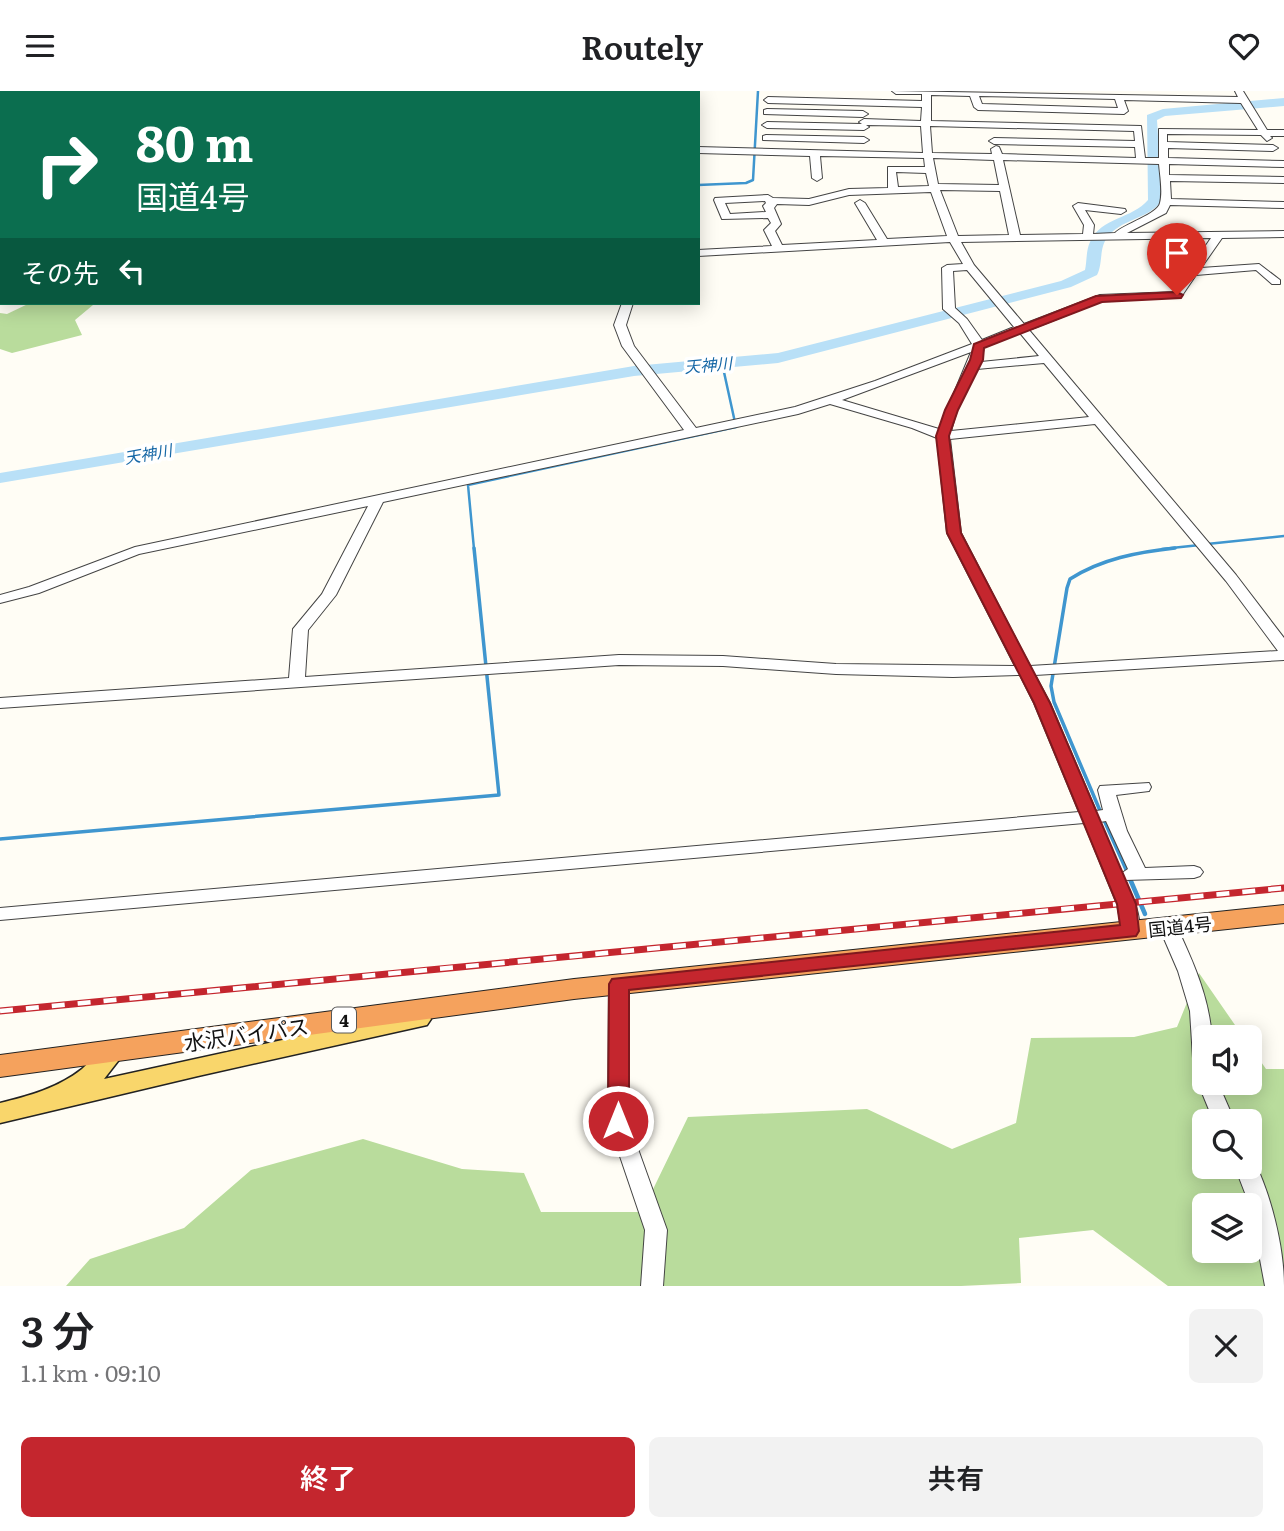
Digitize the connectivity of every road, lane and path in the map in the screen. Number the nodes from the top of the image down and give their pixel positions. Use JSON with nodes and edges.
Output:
{"nodes":[{"id":1,"x":896,"y":91,"type":"edge"},
{"id":2,"x":926,"y":91,"type":"edge"},
{"id":3,"x":973,"y":93,"type":"edge"},
{"id":4,"x":768,"y":96,"type":"edge"},
{"id":5,"x":1241,"y":96,"type":"edge"},
{"id":6,"x":1118,"y":97,"type":"junction"},
{"id":7,"x":863,"y":102,"type":"junction"},
{"id":8,"x":928,"y":104,"type":"junction"},
{"id":9,"x":767,"y":112,"type":"junction"},
{"id":10,"x":864,"y":121,"type":"junction"},
{"id":11,"x":926,"y":123,"type":"junction"},
{"id":12,"x":767,"y":125,"type":"junction"},
{"id":13,"x":989,"y":125,"type":"junction"},
{"id":14,"x":1263,"y":132,"type":"junction"},
{"id":15,"x":1284,"y":133,"type":"edge"},
{"id":16,"x":766,"y":138,"type":"junction"},
{"id":17,"x":864,"y":140,"type":"junction"},
{"id":18,"x":994,"y":141,"type":"junction"},
{"id":19,"x":1139,"y":144,"type":"junction"},
{"id":20,"x":1163,"y":145,"type":"junction"},
{"id":21,"x":1273,"y":148,"type":"junction"},
{"id":22,"x":700,"y":150,"type":"edge"},
{"id":23,"x":759,"y":151,"type":"junction"},
{"id":24,"x":815,"y":153,"type":"junction"},
{"id":25,"x":865,"y":154,"type":"junction"},
{"id":26,"x":929,"y":155,"type":"junction"},
{"id":27,"x":998,"y":157,"type":"junction"},
{"id":28,"x":1141,"y":161,"type":"junction"},
{"id":29,"x":1163,"y":161,"type":"junction"},
{"id":30,"x":1283,"y":165,"type":"edge"},
{"id":31,"x":931,"y":170,"type":"junction"},
{"id":32,"x":817,"y":178,"type":"dead end"},
{"id":33,"x":1165,"y":178,"type":"junction"},
{"id":34,"x":1284,"y":180,"type":"edge"},
{"id":35,"x":935,"y":188,"type":"junction"},
{"id":36,"x":1006,"y":188,"type":"junction"},
{"id":37,"x":893,"y":190,"type":"junction"},
{"id":38,"x":816,"y":191,"type":"dead end"},
{"id":39,"x":828,"y":197,"type":"junction"},
{"id":40,"x":770,"y":201,"type":"junction"},
{"id":41,"x":1166,"y":202,"type":"junction"},
{"id":42,"x":860,"y":203,"type":"dead end"},
{"id":43,"x":1284,"y":205,"type":"edge"},
{"id":44,"x":1121,"y":211,"type":"dead end"},
{"id":45,"x":772,"y":215,"type":"junction"},
{"id":46,"x":1284,"y":234,"type":"edge"},
{"id":47,"x":1218,"y":236,"type":"junction"},
{"id":48,"x":1088,"y":237,"type":"junction"},
{"id":49,"x":1117,"y":237,"type":"junction"},
{"id":50,"x":952,"y":239,"type":"junction"},
{"id":51,"x":1016,"y":239,"type":"junction"},
{"id":52,"x":884,"y":243,"type":"junction"},
{"id":53,"x":778,"y":248,"type":"junction"},
{"id":54,"x":700,"y":253,"type":"edge"},
{"id":55,"x":970,"y":267,"type":"junction"},
{"id":56,"x":1195,"y":272,"type":"junction"},
{"id":57,"x":1276,"y":282,"type":"dead end"},
{"id":58,"x":626,"y":305,"type":"edge"},
{"id":59,"x":1022,"y":330,"type":"junction"},
{"id":60,"x":978,"y":347,"type":"junction"},
{"id":61,"x":1047,"y":359,"type":"junction"},
{"id":62,"x":974,"y":366,"type":"junction"},
{"id":63,"x":833,"y":401,"type":"junction"},
{"id":64,"x":1098,"y":420,"type":"junction"},
{"id":65,"x":692,"y":432,"type":"junction"},
{"id":66,"x":943,"y":436,"type":"junction"},
{"id":67,"x":378,"y":499,"type":"junction"},
{"id":68,"x":0,"y":599,"type":"edge"},
{"id":69,"x":1284,"y":648,"type":"edge"},
{"id":70,"x":1284,"y":655,"type":"edge"},
{"id":71,"x":1027,"y":671,"type":"junction"},
{"id":72,"x":297,"y":682,"type":"junction"},
{"id":73,"x":0,"y":703,"type":"edge"},
{"id":74,"x":1143,"y":787,"type":"dead end"},
{"id":75,"x":1099,"y":815,"type":"junction"},
{"id":76,"x":1194,"y":872,"type":"dead end"},
{"id":77,"x":1127,"y":875,"type":"junction"},
{"id":78,"x":0,"y":914,"type":"edge"},
{"id":79,"x":1284,"y":914,"type":"edge"},
{"id":80,"x":1168,"y":927,"type":"junction"},
{"id":81,"x":1130,"y":931,"type":"junction"},
{"id":82,"x":619,"y":984,"type":"junction"},
{"id":83,"x":574,"y":989,"type":"junction"},
{"id":84,"x":1201,"y":1025,"type":"edge"},
{"id":85,"x":113,"y":1052,"type":"junction"},
{"id":86,"x":0,"y":1066,"type":"edge"},
{"id":87,"x":37,"y":1104,"type":"junction"},
{"id":88,"x":0,"y":1113,"type":"edge"},
{"id":89,"x":1251,"y":1179,"type":"edge"},
{"id":90,"x":652,"y":1286,"type":"edge"},
{"id":91,"x":1276,"y":1286,"type":"edge"}],
"edges":[{"from":1,"to":2,"type":"street"},
{"from":2,"to":3,"type":"street"},
{"from":2,"to":8,"type":"street"},
{"from":3,"to":6,"type":"street"},
{"from":3,"to":6,"type":"street"},
{"from":4,"to":7,"type":"street"},
{"from":4,"to":9,"type":"street"},
{"from":5,"to":6,"type":"street"},
{"from":5,"to":14,"type":"street"},
{"from":7,"to":8,"type":"street"},
{"from":7,"to":10,"type":"street"},
{"from":8,"to":11,"type":"street"},
{"from":9,"to":10,"type":"street"},
{"from":9,"to":12,"type":"street"},
{"from":10,"to":11,"type":"street"},
{"from":10,"to":12,"type":"street"},
{"from":10,"to":17,"type":"street"},
{"from":11,"to":13,"type":"street"},
{"from":11,"to":26,"type":"street"},
{"from":12,"to":16,"type":"street"},
{"from":13,"to":18,"type":"street"},
{"from":13,"to":19,"type":"street"},
{"from":14,"to":15,"type":"street"},
{"from":14,"to":20,"type":"street"},
{"from":14,"to":21,"type":"street"},
{"from":16,"to":17,"type":"street"},
{"from":16,"to":23,"type":"street"},
{"from":17,"to":25,"type":"street"},
{"from":18,"to":19,"type":"street"},
{"from":18,"to":27,"type":"street"},
{"from":19,"to":28,"type":"street"},
{"from":20,"to":21,"type":"street"},
{"from":20,"to":29,"type":"street"},
{"from":21,"to":30,"type":"street"},
{"from":22,"to":23,"type":"street"},
{"from":23,"to":24,"type":"street"},
{"from":24,"to":25,"type":"street"},
{"from":24,"to":32,"type":"street"},
{"from":25,"to":26,"type":"street"},
{"from":26,"to":27,"type":"street"},
{"from":26,"to":31,"type":"street"},
{"from":27,"to":28,"type":"street"},
{"from":27,"to":36,"type":"street"},
{"from":28,"to":29,"type":"street"},
{"from":29,"to":30,"type":"street"},
{"from":29,"to":33,"type":"street"},
{"from":31,"to":35,"type":"street"},
{"from":31,"to":37,"type":"street"},
{"from":33,"to":34,"type":"street"},
{"from":33,"to":41,"type":"street"},
{"from":35,"to":36,"type":"street"},
{"from":35,"to":37,"type":"street"},
{"from":35,"to":50,"type":"street"},
{"from":36,"to":51,"type":"street"},
{"from":37,"to":39,"type":"street"},
{"from":38,"to":39,"type":"street"},
{"from":39,"to":40,"type":"street"},
{"from":40,"to":45,"type":"street"},
{"from":40,"to":45,"type":"street"},
{"from":41,"to":43,"type":"street"},
{"from":41,"to":49,"type":"street"},
{"from":42,"to":52,"type":"street"},
{"from":44,"to":48,"type":"street"},
{"from":45,"to":53,"type":"street"},
{"from":46,"to":47,"type":"street"},
{"from":47,"to":49,"type":"street"},
{"from":47,"to":56,"type":"street"},
{"from":48,"to":49,"type":"street"},
{"from":48,"to":51,"type":"street"},
{"from":50,"to":51,"type":"street"},
{"from":50,"to":52,"type":"street"},
{"from":50,"to":55,"type":"street"},
{"from":52,"to":53,"type":"street"},
{"from":53,"to":54,"type":"street"},
{"from":55,"to":59,"type":"street"},
{"from":55,"to":60,"type":"street"},
{"from":56,"to":57,"type":"street"},
{"from":56,"to":59,"type":"street"},
{"from":58,"to":65,"type":"street"},
{"from":59,"to":60,"type":"street"},
{"from":59,"to":61,"type":"street"},
{"from":60,"to":62,"type":"street"},
{"from":60,"to":63,"type":"street"},
{"from":61,"to":62,"type":"street"},
{"from":61,"to":64,"type":"street"},
{"from":62,"to":66,"type":"street"},
{"from":63,"to":65,"type":"street"},
{"from":63,"to":66,"type":"street"},
{"from":64,"to":66,"type":"street"},
{"from":64,"to":69,"type":"street"},
{"from":65,"to":67,"type":"street"},
{"from":66,"to":71,"type":"street"},
{"from":67,"to":68,"type":"street"},
{"from":67,"to":72,"type":"street"},
{"from":70,"to":71,"type":"street"},
{"from":71,"to":72,"type":"street"},
{"from":71,"to":75,"type":"street"},
{"from":72,"to":73,"type":"street"},
{"from":74,"to":75,"type":"street"},
{"from":75,"to":77,"type":"street"},
{"from":75,"to":78,"type":"street"},
{"from":76,"to":77,"type":"street"},
{"from":77,"to":81,"type":"street"},
{"from":79,"to":80,"type":"highway","name":"国道4号","number":"4"},
{"from":80,"to":81,"type":"highway","name":"国道4号","number":"4"},
{"from":80,"to":84,"type":"street"},
{"from":81,"to":82,"type":"highway","name":"国道4号","number":"4"},
{"from":82,"to":83,"type":"highway","name":"国道4号","number":"4"},
{"from":82,"to":90,"type":"street"},
{"from":83,"to":85,"type":"highway","name":"水沢バイパス","number":"4"},
{"from":83,"to":87,"type":"main road"},
{"from":85,"to":86,"type":"highway","name":"水沢バイパス","number":"4"},
{"from":85,"to":87,"type":"main road"},
{"from":87,"to":88,"type":"main road"},
{"from":89,"to":91,"type":"street"}]}
